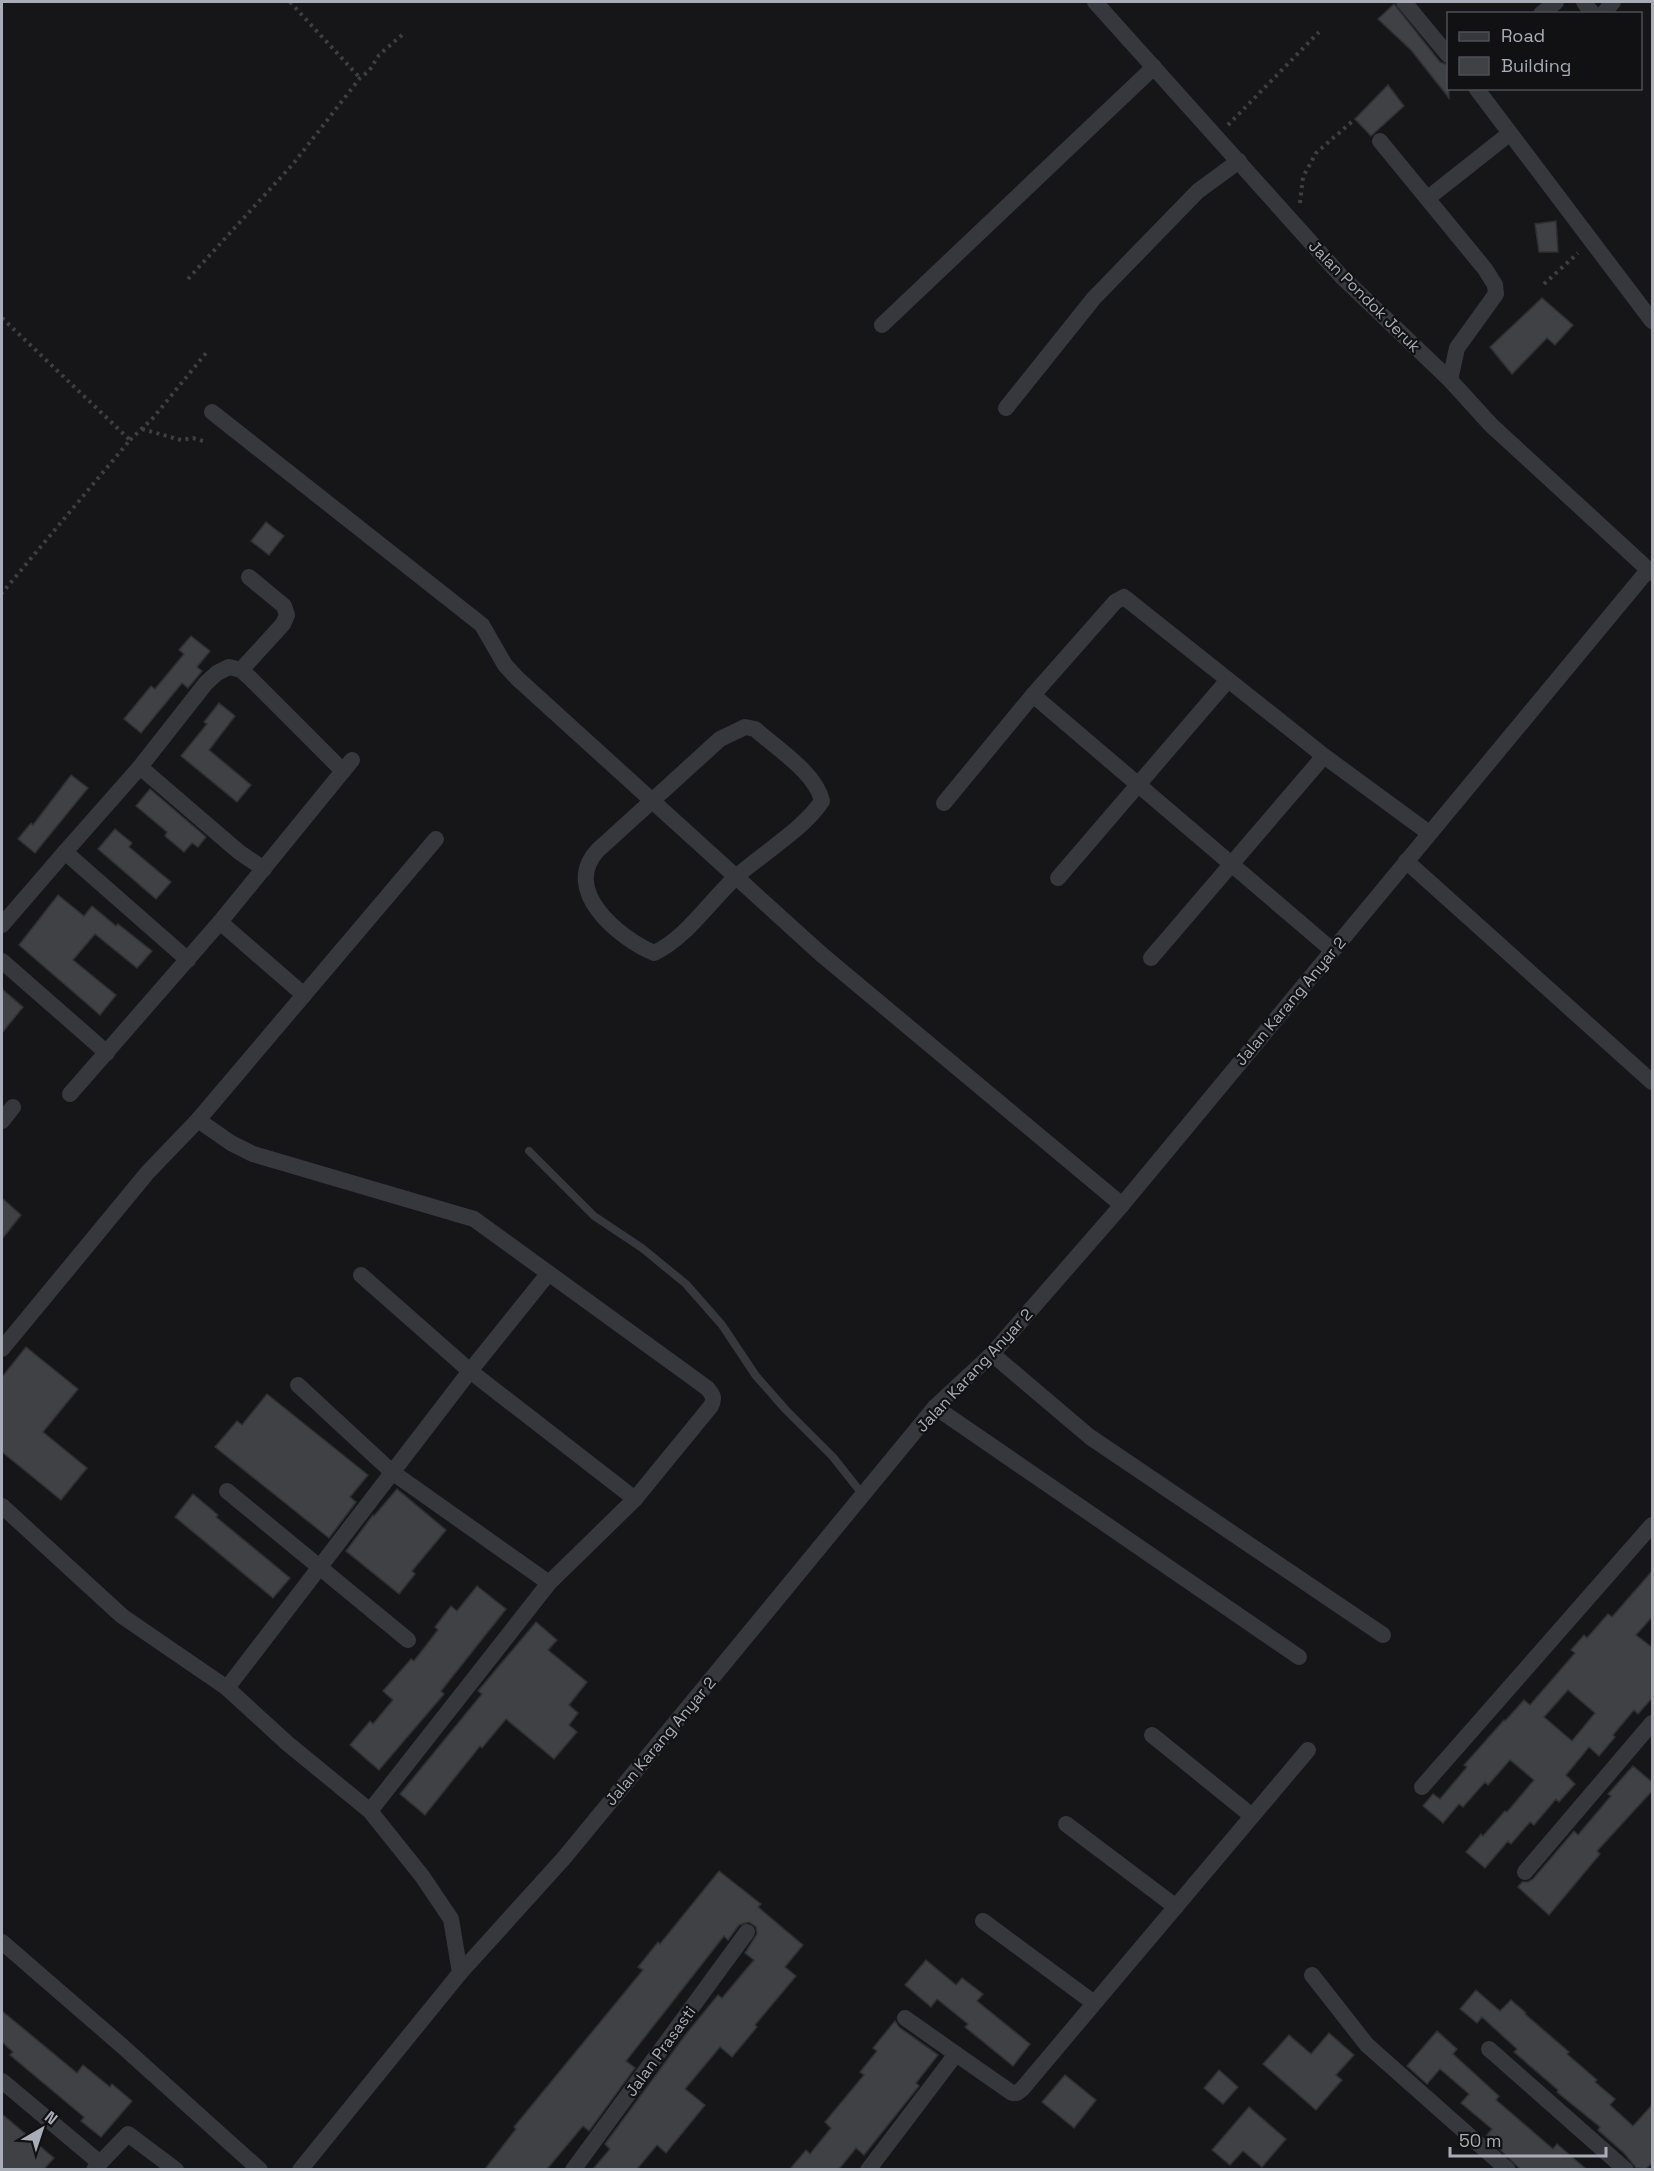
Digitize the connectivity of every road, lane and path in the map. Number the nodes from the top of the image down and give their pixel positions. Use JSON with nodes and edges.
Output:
{"nodes":[{"id":1,"x":290,"y":2,"type":"edge"},
{"id":2,"x":1095,"y":2,"type":"edge"},
{"id":3,"x":1404,"y":2,"type":"edge"},
{"id":4,"x":1556,"y":2,"type":"edge"},
{"id":5,"x":1544,"y":12,"type":"edge"},
{"id":6,"x":1320,"y":32,"type":"dead end"},
{"id":7,"x":403,"y":34,"type":"dead end"},
{"id":8,"x":1447,"y":53,"type":"edge"},
{"id":9,"x":1154,"y":67,"type":"junction"},
{"id":10,"x":360,"y":78,"type":"junction"},
{"id":11,"x":1477,"y":90,"type":"edge"},
{"id":12,"x":1355,"y":118,"type":"dead end"},
{"id":13,"x":1509,"y":134,"type":"junction"},
{"id":14,"x":1217,"y":137,"type":"junction"},
{"id":15,"x":1380,"y":141,"type":"dead end"},
{"id":16,"x":1239,"y":161,"type":"junction"},
{"id":17,"x":1428,"y":198,"type":"junction"},
{"id":18,"x":1298,"y":227,"type":"junction"},
{"id":19,"x":1592,"y":241,"type":"junction"},
{"id":20,"x":188,"y":279,"type":"dead end"},
{"id":21,"x":1544,"y":284,"type":"dead end"},
{"id":22,"x":2,"y":318,"type":"edge"},
{"id":23,"x":1653,"y":321,"type":"edge"},
{"id":24,"x":882,"y":325,"type":"dead end"},
{"id":25,"x":206,"y":353,"type":"dead end"},
{"id":26,"x":1450,"y":380,"type":"junction"},
{"id":27,"x":1006,"y":408,"type":"dead end"},
{"id":28,"x":212,"y":412,"type":"dead end"},
{"id":29,"x":141,"y":429,"type":"junction"},
{"id":30,"x":130,"y":440,"type":"junction"},
{"id":31,"x":203,"y":441,"type":"dead end"},
{"id":32,"x":1650,"y":572,"type":"edge"},
{"id":33,"x":249,"y":577,"type":"dead end"},
{"id":34,"x":2,"y":593,"type":"edge"},
{"id":35,"x":241,"y":670,"type":"junction"},
{"id":36,"x":1228,"y":680,"type":"junction"},
{"id":37,"x":1033,"y":695,"type":"junction"},
{"id":38,"x":1324,"y":756,"type":"junction"},
{"id":39,"x":140,"y":767,"type":"junction"},
{"id":40,"x":1138,"y":784,"type":"junction"},
{"id":41,"x":652,"y":801,"type":"junction"},
{"id":42,"x":944,"y":803,"type":"dead end"},
{"id":43,"x":1429,"y":833,"type":"junction"},
{"id":44,"x":436,"y":839,"type":"dead end"},
{"id":45,"x":65,"y":852,"type":"junction"},
{"id":46,"x":1406,"y":861,"type":"junction"},
{"id":47,"x":1232,"y":864,"type":"junction"},
{"id":48,"x":264,"y":868,"type":"junction"},
{"id":49,"x":735,"y":878,"type":"junction"},
{"id":50,"x":1058,"y":878,"type":"dead end"},
{"id":51,"x":220,"y":922,"type":"junction"},
{"id":52,"x":2,"y":925,"type":"edge"},
{"id":53,"x":1332,"y":950,"type":"junction"},
{"id":54,"x":1151,"y":958,"type":"dead end"},
{"id":55,"x":188,"y":960,"type":"junction"},
{"id":56,"x":2,"y":961,"type":"edge"},
{"id":57,"x":304,"y":995,"type":"junction"},
{"id":58,"x":106,"y":1053,"type":"junction"},
{"id":59,"x":1653,"y":1083,"type":"edge"},
{"id":60,"x":70,"y":1094,"type":"dead end"},
{"id":61,"x":13,"y":1107,"type":"dead end"},
{"id":62,"x":198,"y":1120,"type":"junction"},
{"id":63,"x":2,"y":1121,"type":"edge"},
{"id":64,"x":529,"y":1151,"type":"dead end"},
{"id":65,"x":1122,"y":1205,"type":"junction"},
{"id":66,"x":548,"y":1274,"type":"junction"},
{"id":67,"x":361,"y":1275,"type":"dead end"},
{"id":68,"x":2,"y":1349,"type":"edge"},
{"id":69,"x":992,"y":1354,"type":"junction"},
{"id":70,"x":470,"y":1371,"type":"junction"},
{"id":71,"x":298,"y":1385,"type":"dead end"},
{"id":72,"x":935,"y":1407,"type":"junction"},
{"id":73,"x":392,"y":1472,"type":"junction"},
{"id":74,"x":227,"y":1491,"type":"dead end"},
{"id":75,"x":863,"y":1495,"type":"junction"},
{"id":76,"x":635,"y":1499,"type":"junction"},
{"id":77,"x":2,"y":1506,"type":"edge"},
{"id":78,"x":1649,"y":1536,"type":"edge"},
{"id":79,"x":320,"y":1568,"type":"junction"},
{"id":80,"x":549,"y":1582,"type":"junction"},
{"id":81,"x":1383,"y":1635,"type":"dead end"},
{"id":82,"x":408,"y":1640,"type":"dead end"},
{"id":83,"x":1299,"y":1658,"type":"dead end"},
{"id":84,"x":227,"y":1688,"type":"junction"},
{"id":85,"x":1653,"y":1723,"type":"edge"},
{"id":86,"x":1152,"y":1735,"type":"dead end"},
{"id":87,"x":1308,"y":1750,"type":"dead end"},
{"id":88,"x":1422,"y":1787,"type":"dead end"},
{"id":89,"x":370,"y":1811,"type":"junction"},
{"id":90,"x":1252,"y":1816,"type":"junction"},
{"id":91,"x":1066,"y":1824,"type":"dead end"},
{"id":92,"x":1525,"y":1872,"type":"dead end"},
{"id":93,"x":1176,"y":1907,"type":"junction"},
{"id":94,"x":982,"y":1921,"type":"dead end"},
{"id":95,"x":747,"y":1932,"type":"dead end"},
{"id":96,"x":2,"y":1942,"type":"edge"},
{"id":97,"x":460,"y":1973,"type":"junction"},
{"id":98,"x":1312,"y":1975,"type":"dead end"},
{"id":99,"x":1094,"y":2003,"type":"junction"},
{"id":100,"x":904,"y":2018,"type":"dead end"},
{"id":101,"x":1489,"y":2049,"type":"dead end"},
{"id":102,"x":956,"y":2054,"type":"junction"},
{"id":103,"x":2,"y":2081,"type":"edge"},
{"id":104,"x":97,"y":2166,"type":"edge"},
{"id":105,"x":176,"y":2169,"type":"edge"},
{"id":106,"x":260,"y":2169,"type":"edge"},
{"id":107,"x":300,"y":2169,"type":"edge"},
{"id":108,"x":573,"y":2169,"type":"edge"},
{"id":109,"x":868,"y":2169,"type":"edge"},
{"id":110,"x":1508,"y":2169,"type":"edge"},
{"id":111,"x":1626,"y":2169,"type":"edge"}],
"edges":[{"from":1,"to":10,"type":"path"},
{"from":2,"to":9,"type":"street","name":"Jalan Pondok Jeruk"},
{"from":3,"to":8,"type":"street"},
{"from":4,"to":5,"type":"street"},
{"from":6,"to":14,"type":"path"},
{"from":7,"to":10,"type":"path"},
{"from":9,"to":14,"type":"street","name":"Jalan Pondok Jeruk"},
{"from":9,"to":24,"type":"street"},
{"from":10,"to":20,"type":"path"},
{"from":11,"to":13,"type":"street"},
{"from":12,"to":18,"type":"path"},
{"from":13,"to":17,"type":"street"},
{"from":13,"to":19,"type":"street"},
{"from":14,"to":16,"type":"street","name":"Jalan Pondok Jeruk"},
{"from":15,"to":17,"type":"street"},
{"from":16,"to":18,"type":"street","name":"Jalan Pondok Jeruk"},
{"from":16,"to":27,"type":"street"},
{"from":17,"to":26,"type":"street"},
{"from":18,"to":26,"type":"street","name":"Jalan Pondok Jeruk"},
{"from":19,"to":21,"type":"path"},
{"from":19,"to":23,"type":"street"},
{"from":22,"to":30,"type":"path"},
{"from":25,"to":29,"type":"path"},
{"from":26,"to":32,"type":"street","name":"Jalan Pondok Jeruk"},
{"from":28,"to":41,"type":"street"},
{"from":29,"to":30,"type":"path"},
{"from":29,"to":31,"type":"path"},
{"from":30,"to":34,"type":"path"},
{"from":32,"to":43,"type":"street","name":"Jalan Karang Anyar 2"},
{"from":33,"to":35,"type":"street"},
{"from":35,"to":39,"type":"street"},
{"from":35,"to":48,"type":"street"},
{"from":36,"to":37,"type":"street"},
{"from":36,"to":38,"type":"street"},
{"from":36,"to":40,"type":"street"},
{"from":37,"to":40,"type":"street"},
{"from":37,"to":42,"type":"street"},
{"from":38,"to":43,"type":"street"},
{"from":38,"to":47,"type":"street"},
{"from":39,"to":45,"type":"street"},
{"from":39,"to":48,"type":"street"},
{"from":40,"to":47,"type":"street"},
{"from":40,"to":50,"type":"street"},
{"from":41,"to":49,"type":"street"},
{"from":41,"to":49,"type":"street"},
{"from":41,"to":49,"type":"street"},
{"from":43,"to":46,"type":"street","name":"Jalan Karang Anyar 2"},
{"from":44,"to":57,"type":"street"},
{"from":45,"to":52,"type":"street"},
{"from":45,"to":55,"type":"street"},
{"from":46,"to":53,"type":"street","name":"Jalan Karang Anyar 2"},
{"from":46,"to":59,"type":"street"},
{"from":47,"to":53,"type":"street"},
{"from":47,"to":54,"type":"street"},
{"from":48,"to":51,"type":"street"},
{"from":49,"to":65,"type":"street"},
{"from":51,"to":55,"type":"street"},
{"from":51,"to":57,"type":"street"},
{"from":53,"to":65,"type":"street","name":"Jalan Karang Anyar 2"},
{"from":55,"to":58,"type":"street"},
{"from":56,"to":58,"type":"street"},
{"from":57,"to":62,"type":"street"},
{"from":58,"to":60,"type":"street"},
{"from":61,"to":63,"type":"street"},
{"from":62,"to":66,"type":"street"},
{"from":62,"to":68,"type":"street"},
{"from":64,"to":75,"type":"lane"},
{"from":65,"to":69,"type":"street","name":"Jalan Karang Anyar 2"},
{"from":66,"to":70,"type":"street"},
{"from":66,"to":76,"type":"street"},
{"from":67,"to":70,"type":"street"},
{"from":69,"to":72,"type":"street","name":"Jalan Karang Anyar 2"},
{"from":69,"to":81,"type":"street"},
{"from":70,"to":73,"type":"street"},
{"from":70,"to":76,"type":"street"},
{"from":71,"to":73,"type":"street"},
{"from":72,"to":75,"type":"street","name":"Jalan Karang Anyar 2"},
{"from":72,"to":83,"type":"street"},
{"from":73,"to":79,"type":"street"},
{"from":73,"to":80,"type":"street"},
{"from":74,"to":79,"type":"street"},
{"from":75,"to":97,"type":"street","name":"Jalan Karang Anyar 2"},
{"from":76,"to":80,"type":"street"},
{"from":77,"to":84,"type":"street"},
{"from":78,"to":88,"type":"street"},
{"from":79,"to":82,"type":"street"},
{"from":79,"to":84,"type":"street"},
{"from":80,"to":89,"type":"street"},
{"from":84,"to":89,"type":"street"},
{"from":85,"to":92,"type":"street"},
{"from":86,"to":90,"type":"street"},
{"from":87,"to":90,"type":"street"},
{"from":89,"to":97,"type":"street"},
{"from":90,"to":93,"type":"street"},
{"from":91,"to":93,"type":"street"},
{"from":93,"to":99,"type":"street"},
{"from":94,"to":99,"type":"street"},
{"from":95,"to":108,"type":"street","name":"Jalan Prasasti"},
{"from":96,"to":106,"type":"street"},
{"from":97,"to":107,"type":"street","name":"Jalan Karang Anyar 2"},
{"from":98,"to":110,"type":"street"},
{"from":99,"to":102,"type":"street"},
{"from":100,"to":102,"type":"street"},
{"from":101,"to":111,"type":"street"},
{"from":102,"to":109,"type":"street"},
{"from":103,"to":104,"type":"street"},
{"from":104,"to":105,"type":"street"}]}
